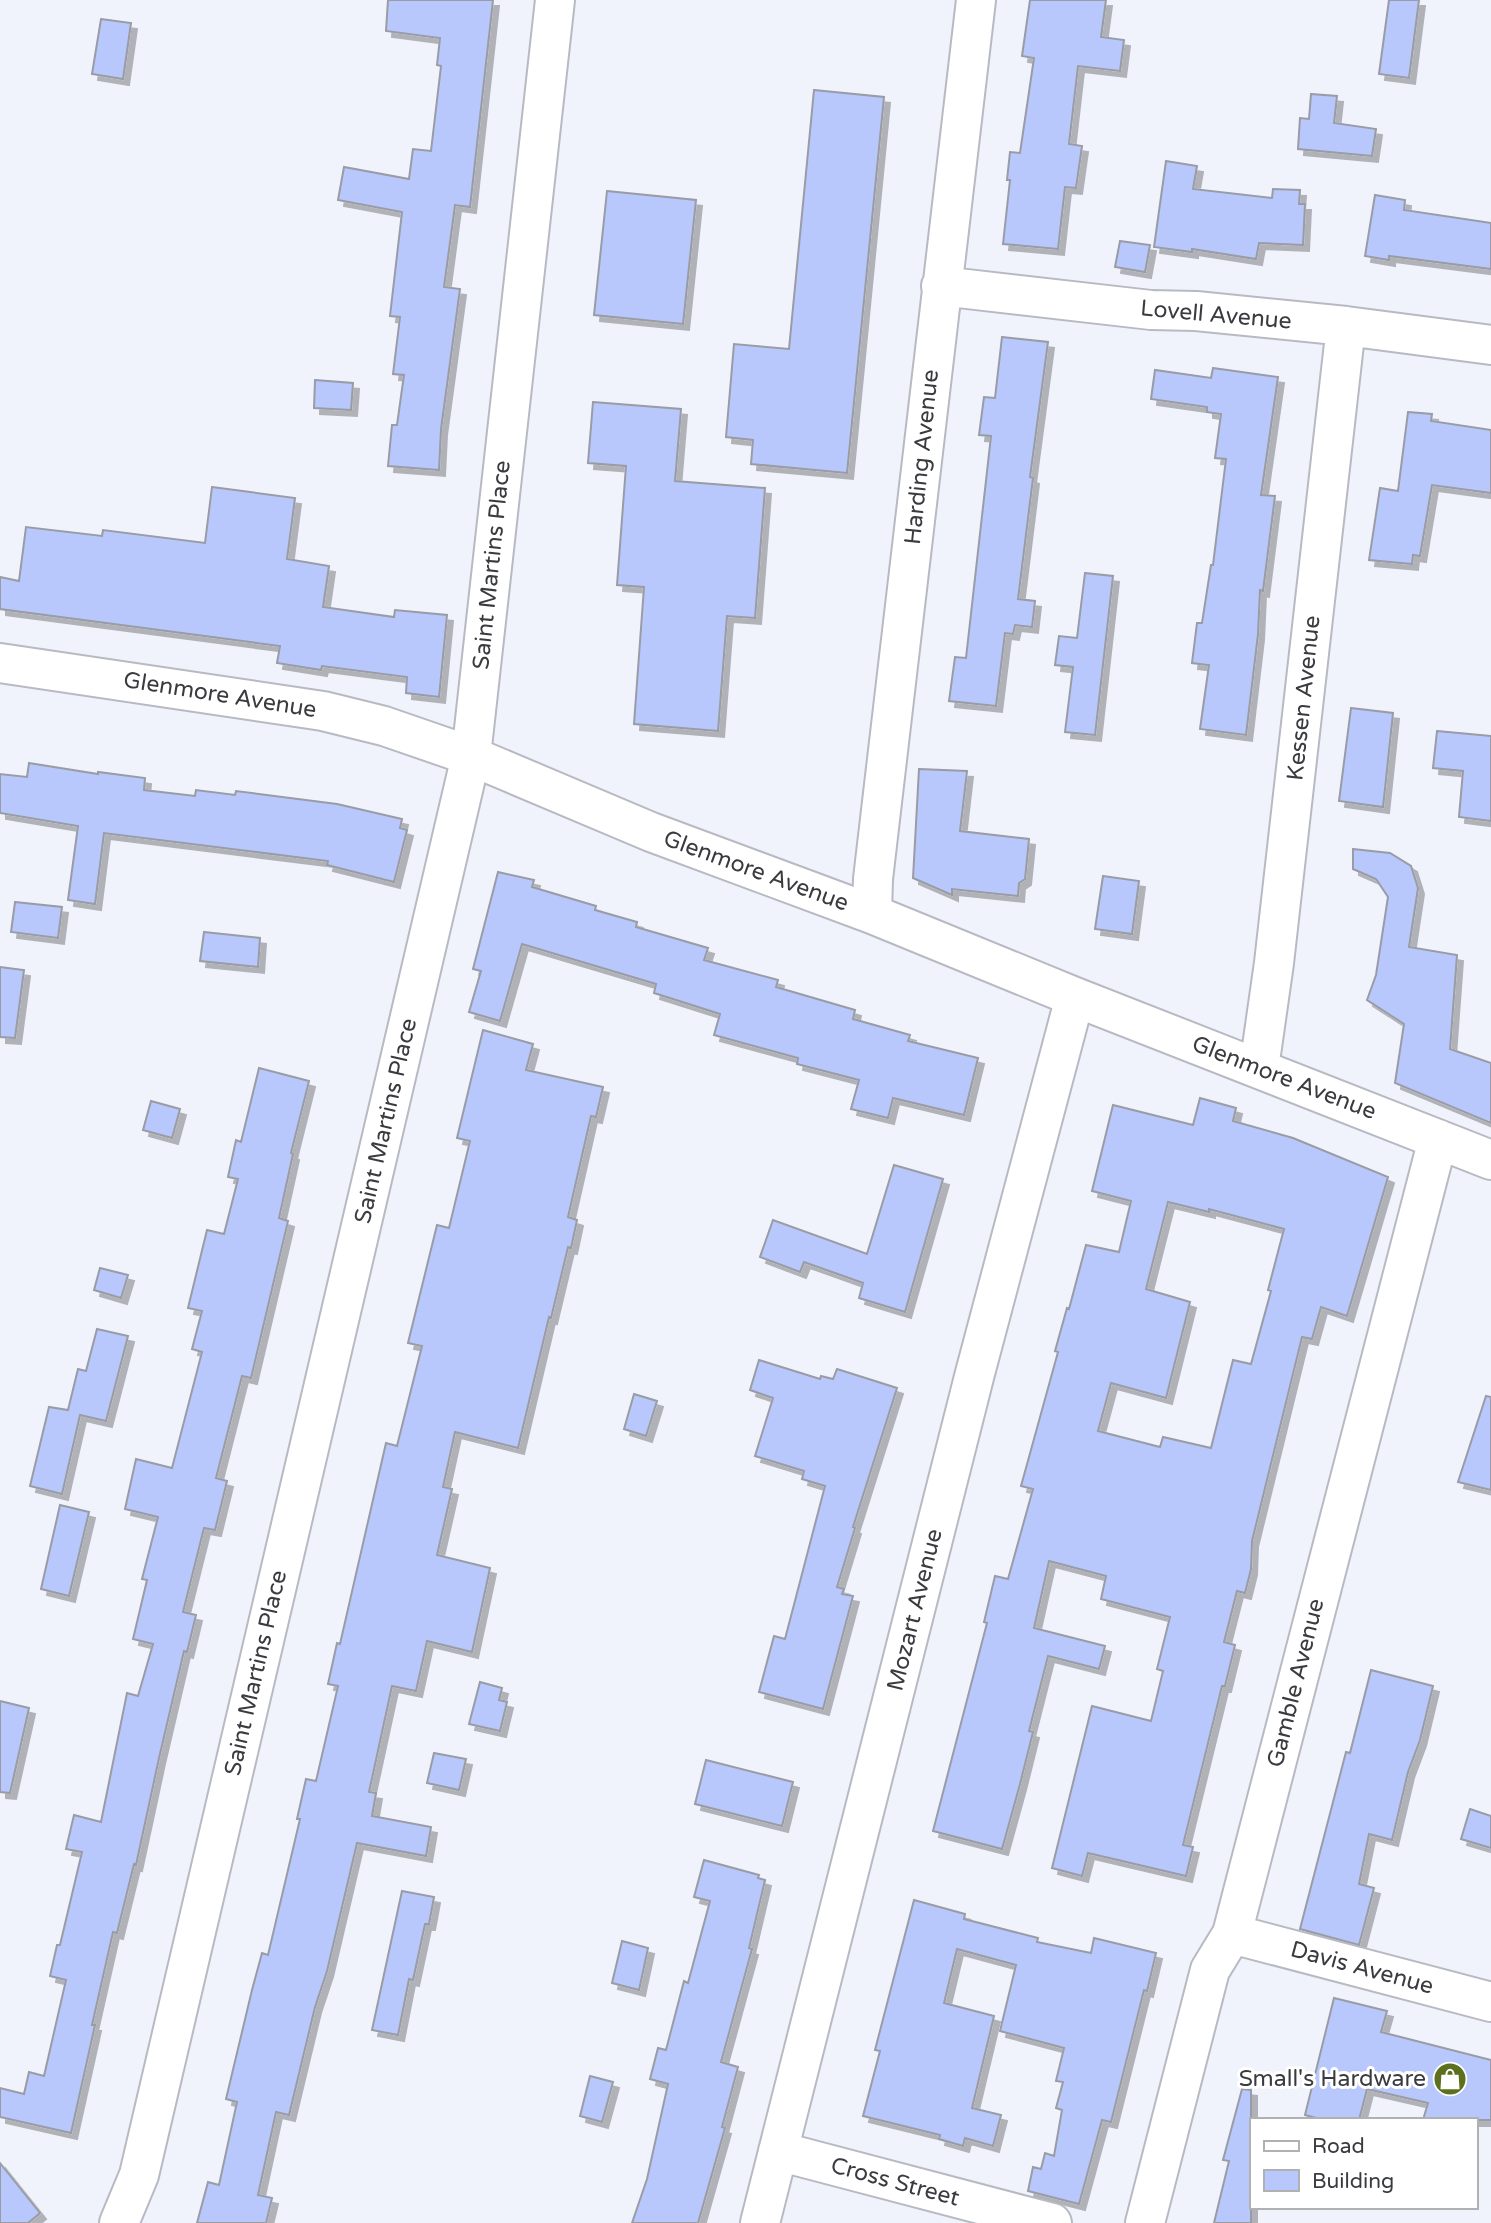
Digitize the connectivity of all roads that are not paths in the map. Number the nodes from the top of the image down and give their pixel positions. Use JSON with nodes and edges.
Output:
{"nodes":[{"id":1,"x":555,"y":0,"type":"edge"},
{"id":2,"x":976,"y":0,"type":"edge"},
{"id":3,"x":941,"y":286,"type":"junction"},
{"id":4,"x":1346,"y":326,"type":"junction"},
{"id":5,"x":1491,"y":345,"type":"edge"},
{"id":6,"x":0,"y":663,"type":"edge"},
{"id":7,"x":471,"y":756,"type":"junction"},
{"id":8,"x":872,"y":914,"type":"junction"},
{"id":9,"x":1074,"y":998,"type":"junction"},
{"id":10,"x":1259,"y":1068,"type":"junction"},
{"id":11,"x":1438,"y":1139,"type":"junction"},
{"id":12,"x":1491,"y":1160,"type":"edge"},
{"id":13,"x":1232,"y":1934,"type":"junction"},
{"id":14,"x":1491,"y":2002,"type":"edge"},
{"id":15,"x":778,"y":2151,"type":"junction"},
{"id":16,"x":119,"y":2223,"type":"edge"},
{"id":17,"x":760,"y":2223,"type":"edge"},
{"id":18,"x":1052,"y":2223,"type":"edge"},
{"id":19,"x":1145,"y":2223,"type":"edge"}],
"edges":[{"from":1,"to":7,"type":"street","name":"Saint Martins Place"},
{"from":2,"to":3,"type":"street","name":"Harding Avenue"},
{"from":3,"to":4,"type":"street","name":"Lovell Avenue"},
{"from":3,"to":8,"type":"street","name":"Harding Avenue"},
{"from":4,"to":5,"type":"street","name":"Lovell Avenue"},
{"from":4,"to":10,"type":"street","name":"Kessen Avenue"},
{"from":6,"to":7,"type":"street","name":"Glenmore Avenue"},
{"from":7,"to":8,"type":"street","name":"Glenmore Avenue"},
{"from":7,"to":16,"type":"street","name":"Saint Martins Place"},
{"from":8,"to":9,"type":"street","name":"Glenmore Avenue"},
{"from":9,"to":10,"type":"street","name":"Glenmore Avenue"},
{"from":9,"to":15,"type":"street","name":"Mozart Avenue"},
{"from":10,"to":11,"type":"street","name":"Glenmore Avenue"},
{"from":11,"to":12,"type":"street","name":"Glenmore Avenue"},
{"from":11,"to":13,"type":"street","name":"Gamble Avenue"},
{"from":13,"to":14,"type":"street","name":"Davis Avenue"},
{"from":13,"to":19,"type":"street","name":"Gamble Avenue"},
{"from":15,"to":17,"type":"street","name":"Mozart Avenue"},
{"from":15,"to":18,"type":"street","name":"Cross Street"}]}
